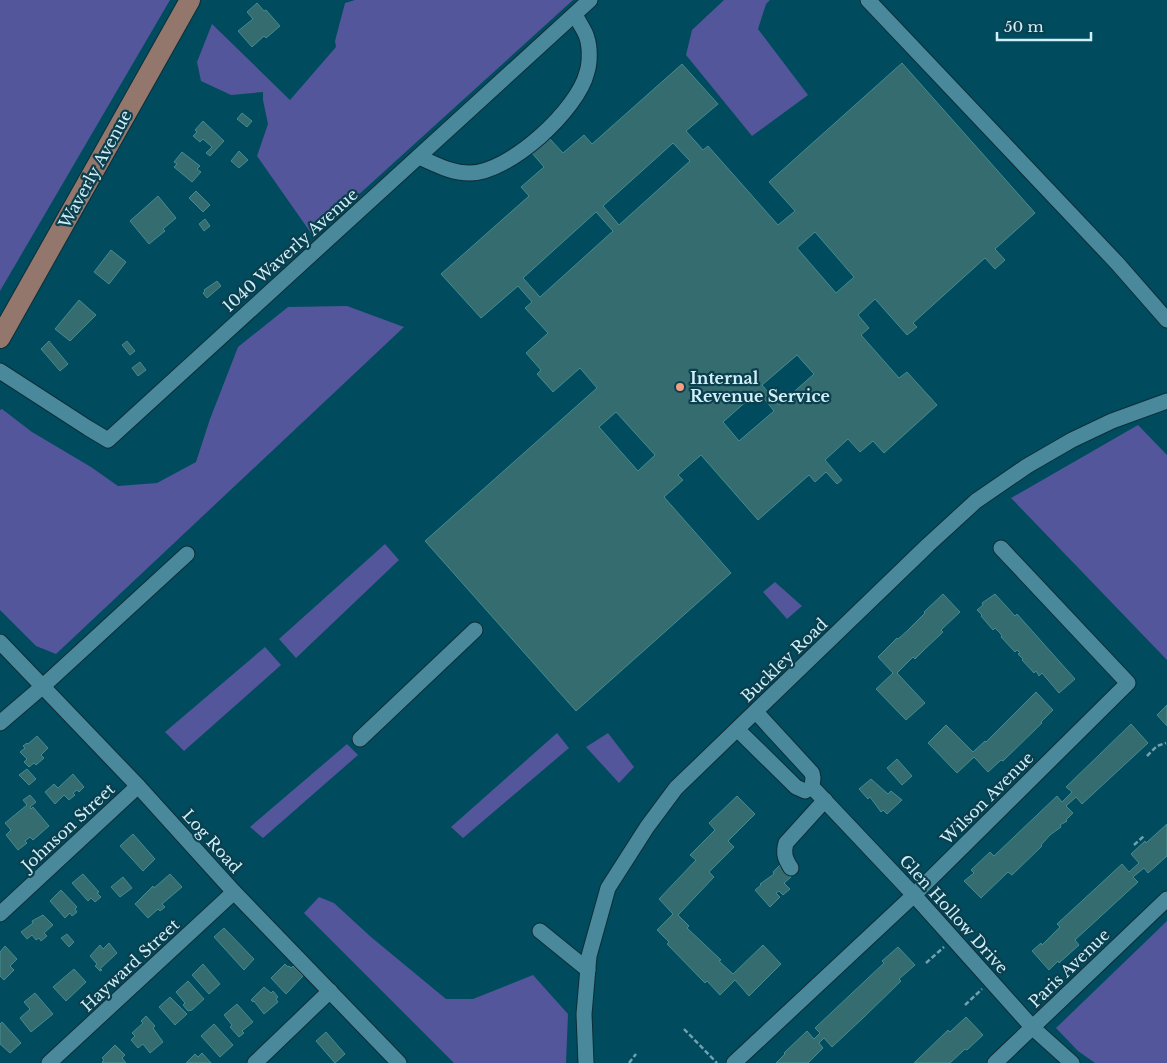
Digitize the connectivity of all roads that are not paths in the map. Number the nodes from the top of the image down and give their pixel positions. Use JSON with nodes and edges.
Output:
{"nodes":[{"id":1,"x":190,"y":0,"type":"edge"},
{"id":2,"x":590,"y":0,"type":"edge"},
{"id":3,"x":868,"y":0,"type":"edge"},
{"id":4,"x":574,"y":14,"type":"junction"},
{"id":5,"x":419,"y":156,"type":"junction"},
{"id":6,"x":1167,"y":320,"type":"edge"},
{"id":7,"x":0,"y":338,"type":"edge"},
{"id":8,"x":0,"y":371,"type":"edge"},
{"id":9,"x":1167,"y":401,"type":"edge"},
{"id":10,"x":1001,"y":548,"type":"dead end"},
{"id":11,"x":187,"y":554,"type":"dead end"},
{"id":12,"x":476,"y":630,"type":"dead end"},
{"id":13,"x":0,"y":642,"type":"edge"},
{"id":14,"x":42,"y":687,"type":"junction"},
{"id":15,"x":756,"y":712,"type":"junction"},
{"id":16,"x":0,"y":723,"type":"edge"},
{"id":17,"x":738,"y":730,"type":"junction"},
{"id":18,"x":360,"y":738,"type":"dead end"},
{"id":19,"x":138,"y":786,"type":"junction"},
{"id":20,"x":812,"y":787,"type":"junction"},
{"id":21,"x":825,"y":800,"type":"junction"},
{"id":22,"x":791,"y":868,"type":"dead end"},
{"id":23,"x":234,"y":892,"type":"junction"},
{"id":24,"x":914,"y":895,"type":"junction"},
{"id":25,"x":1167,"y":899,"type":"edge"},
{"id":26,"x":0,"y":914,"type":"edge"},
{"id":27,"x":540,"y":931,"type":"dead end"},
{"id":28,"x":588,"y":970,"type":"junction"},
{"id":29,"x":330,"y":991,"type":"junction"},
{"id":30,"x":1033,"y":1028,"type":"junction"},
{"id":31,"x":49,"y":1063,"type":"edge"},
{"id":32,"x":255,"y":1063,"type":"edge"},
{"id":33,"x":399,"y":1063,"type":"edge"},
{"id":34,"x":586,"y":1063,"type":"edge"},
{"id":35,"x":734,"y":1063,"type":"edge"},
{"id":36,"x":996,"y":1063,"type":"edge"},
{"id":37,"x":1072,"y":1063,"type":"edge"}],
"edges":[{"from":1,"to":7,"type":"main road","name":"Waverly Avenue"},
{"from":2,"to":4,"type":"street","name":"1040 Waverly Avenue"},
{"from":3,"to":6,"type":"street"},
{"from":4,"to":5,"type":"street","name":"1040 Waverly Avenue"},
{"from":4,"to":5,"type":"street"},
{"from":5,"to":8,"type":"street","name":"1040 Waverly Avenue"},
{"from":9,"to":15,"type":"street","name":"Buckley Road"},
{"from":10,"to":24,"type":"street","name":"Wilson Avenue"},
{"from":11,"to":14,"type":"street"},
{"from":12,"to":18,"type":"street"},
{"from":13,"to":14,"type":"street","name":"Log Road"},
{"from":14,"to":16,"type":"street"},
{"from":14,"to":19,"type":"street","name":"Log Road"},
{"from":15,"to":17,"type":"street","name":"Buckley Road"},
{"from":15,"to":20,"type":"street","name":"Glen Hollow Drive"},
{"from":17,"to":20,"type":"street"},
{"from":17,"to":28,"type":"street","name":"Buckley Road"},
{"from":19,"to":23,"type":"street","name":"Log Road"},
{"from":19,"to":26,"type":"street","name":"Johnson Street"},
{"from":20,"to":21,"type":"street","name":"Glen Hollow Drive"},
{"from":21,"to":22,"type":"street"},
{"from":21,"to":24,"type":"street","name":"Glen Hollow Drive"},
{"from":23,"to":29,"type":"street","name":"Log Road"},
{"from":23,"to":31,"type":"street","name":"Hayward Street"},
{"from":24,"to":30,"type":"street","name":"Glen Hollow Drive"},
{"from":24,"to":35,"type":"street","name":"Wilson Avenue"},
{"from":25,"to":30,"type":"street","name":"Paris Avenue"},
{"from":27,"to":28,"type":"street"},
{"from":28,"to":34,"type":"street","name":"Buckley Road"},
{"from":29,"to":32,"type":"street"},
{"from":29,"to":33,"type":"street","name":"Log Road"},
{"from":30,"to":36,"type":"street","name":"Paris Avenue"},
{"from":30,"to":37,"type":"street","name":"Glen Hollow Drive"}]}
